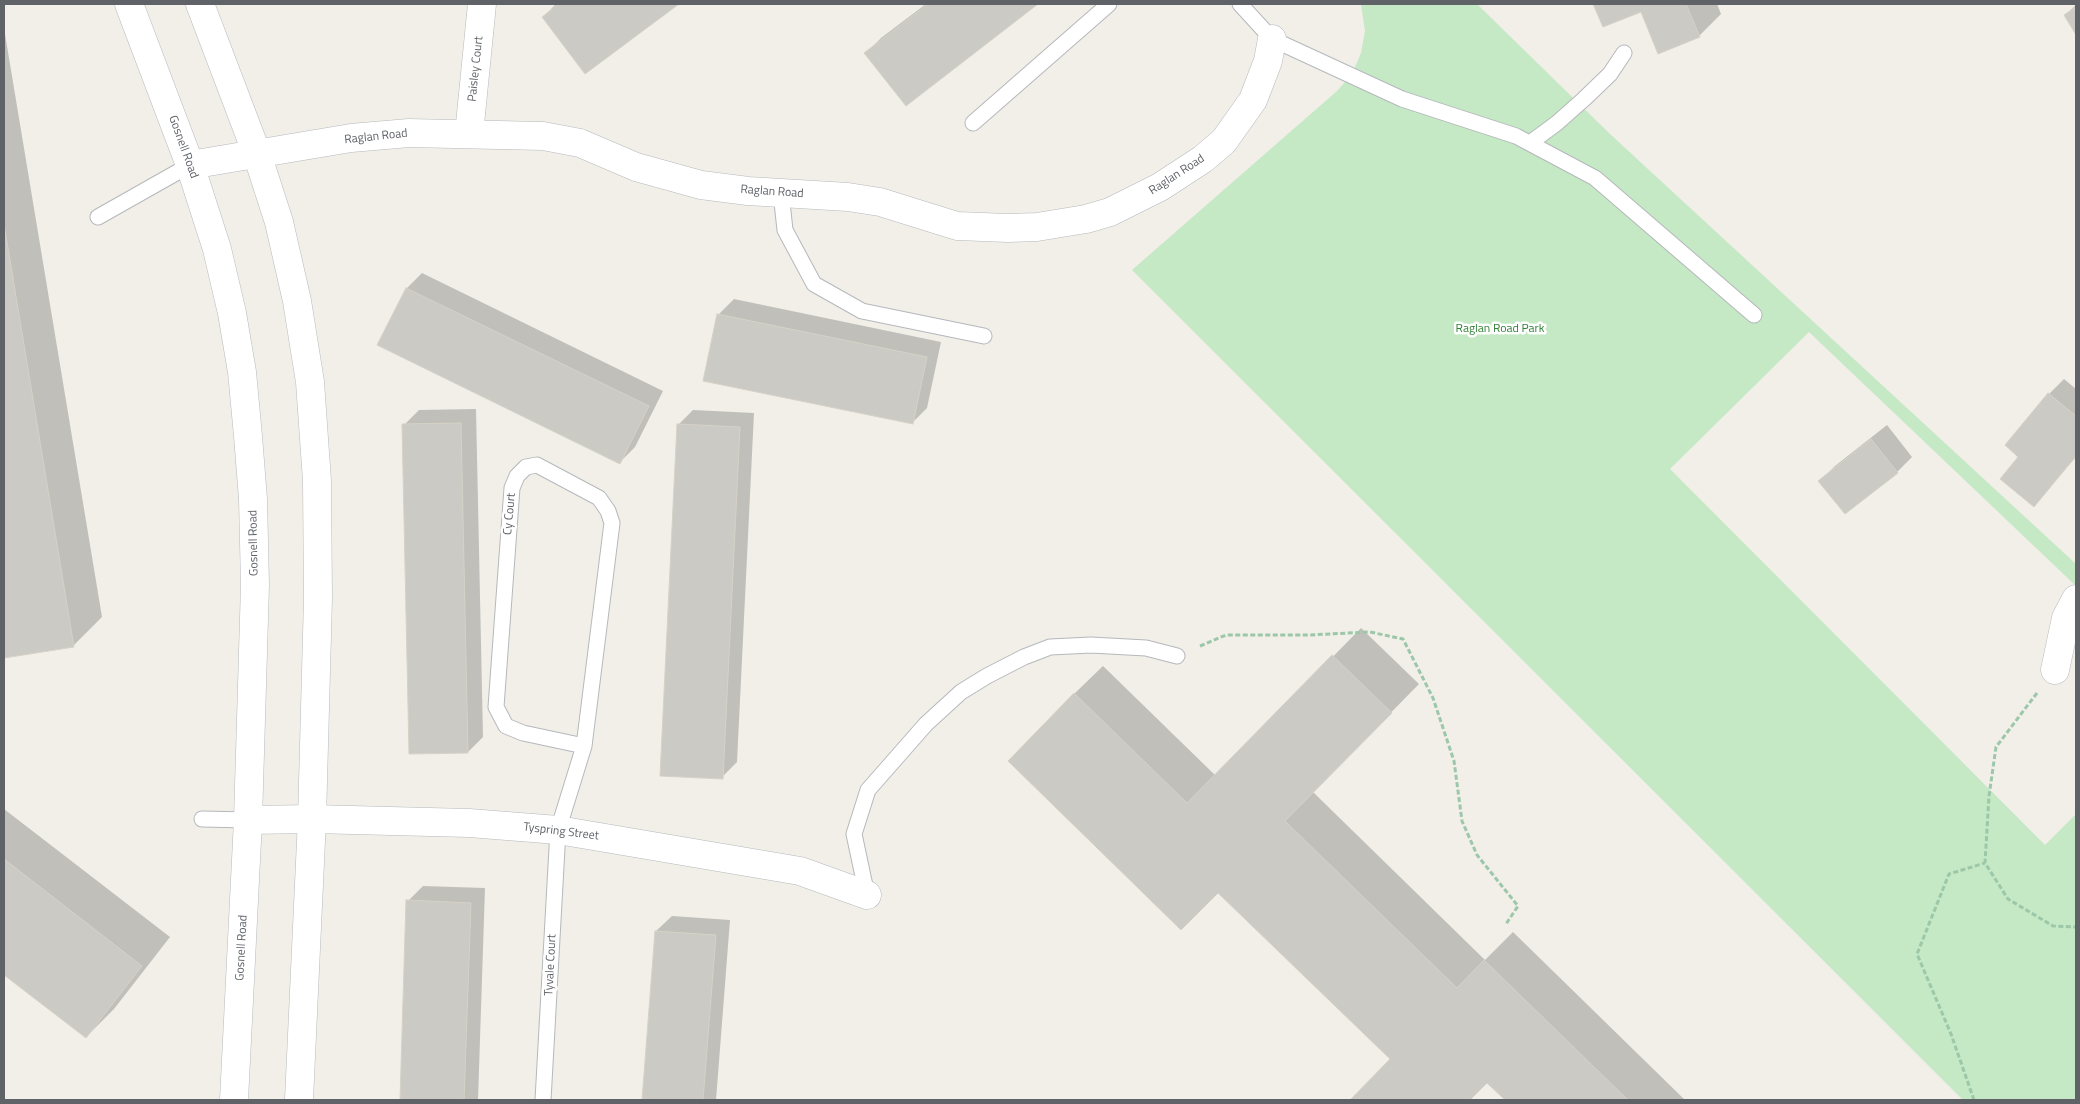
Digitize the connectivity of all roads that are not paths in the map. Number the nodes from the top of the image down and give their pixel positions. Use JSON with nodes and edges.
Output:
{"nodes":[{"id":1,"x":129,"y":4,"type":"edge"},
{"id":2,"x":200,"y":4,"type":"edge"},
{"id":3,"x":482,"y":4,"type":"edge"},
{"id":4,"x":1109,"y":4,"type":"edge"},
{"id":5,"x":1240,"y":4,"type":"edge"},
{"id":6,"x":1272,"y":39,"type":"junction"},
{"id":7,"x":1624,"y":54,"type":"dead end"},
{"id":8,"x":973,"y":123,"type":"dead end"},
{"id":9,"x":469,"y":134,"type":"junction"},
{"id":10,"x":1530,"y":143,"type":"junction"},
{"id":11,"x":258,"y":154,"type":"junction"},
{"id":12,"x":190,"y":165,"type":"junction"},
{"id":13,"x":782,"y":193,"type":"junction"},
{"id":14,"x":98,"y":217,"type":"dead end"},
{"id":15,"x":1754,"y":316,"type":"dead end"},
{"id":16,"x":984,"y":336,"type":"dead end"},
{"id":17,"x":2076,"y":599,"type":"edge"},
{"id":18,"x":1177,"y":656,"type":"road end"},
{"id":19,"x":2055,"y":670,"type":"road end"},
{"id":20,"x":584,"y":746,"type":"junction"},
{"id":21,"x":202,"y":819,"type":"dead end"},
{"id":22,"x":312,"y":819,"type":"junction"},
{"id":23,"x":248,"y":820,"type":"junction"},
{"id":24,"x":558,"y":830,"type":"junction"},
{"id":25,"x":867,"y":895,"type":"joint"},
{"id":26,"x":234,"y":1100,"type":"edge"},
{"id":27,"x":299,"y":1100,"type":"edge"},
{"id":28,"x":543,"y":1100,"type":"edge"}],
"edges":[{"from":1,"to":12,"type":"main road","name":"Gosnell Road"},
{"from":2,"to":11,"type":"main road"},
{"from":3,"to":9,"type":"main road","name":"Paisley Court"},
{"from":4,"to":8,"type":"lane"},
{"from":5,"to":6,"type":"lane"},
{"from":6,"to":10,"type":"lane"},
{"from":6,"to":13,"type":"main road","name":"Raglan Road"},
{"from":7,"to":10,"type":"lane"},
{"from":9,"to":11,"type":"main road","name":"Raglan Road"},
{"from":9,"to":13,"type":"main road","name":"Raglan Road"},
{"from":10,"to":15,"type":"lane"},
{"from":11,"to":12,"type":"main road","name":"Raglan Road"},
{"from":11,"to":22,"type":"main road"},
{"from":12,"to":14,"type":"lane"},
{"from":12,"to":23,"type":"main road","name":"Gosnell Road"},
{"from":13,"to":16,"type":"lane"},
{"from":17,"to":19,"type":"main road"},
{"from":18,"to":25,"type":"lane"},
{"from":20,"to":20,"type":"lane","name":"Cy Court"},
{"from":20,"to":24,"type":"lane","name":"Cy Court"},
{"from":21,"to":23,"type":"lane"},
{"from":22,"to":23,"type":"main road","name":"Tyspring Street"},
{"from":22,"to":24,"type":"main road","name":"Tyspring Street"},
{"from":22,"to":27,"type":"main road"},
{"from":23,"to":26,"type":"main road","name":"Gosnell Road"},
{"from":24,"to":25,"type":"main road","name":"Tyspring Street"},
{"from":24,"to":28,"type":"lane","name":"Tyvale Court"}]}
